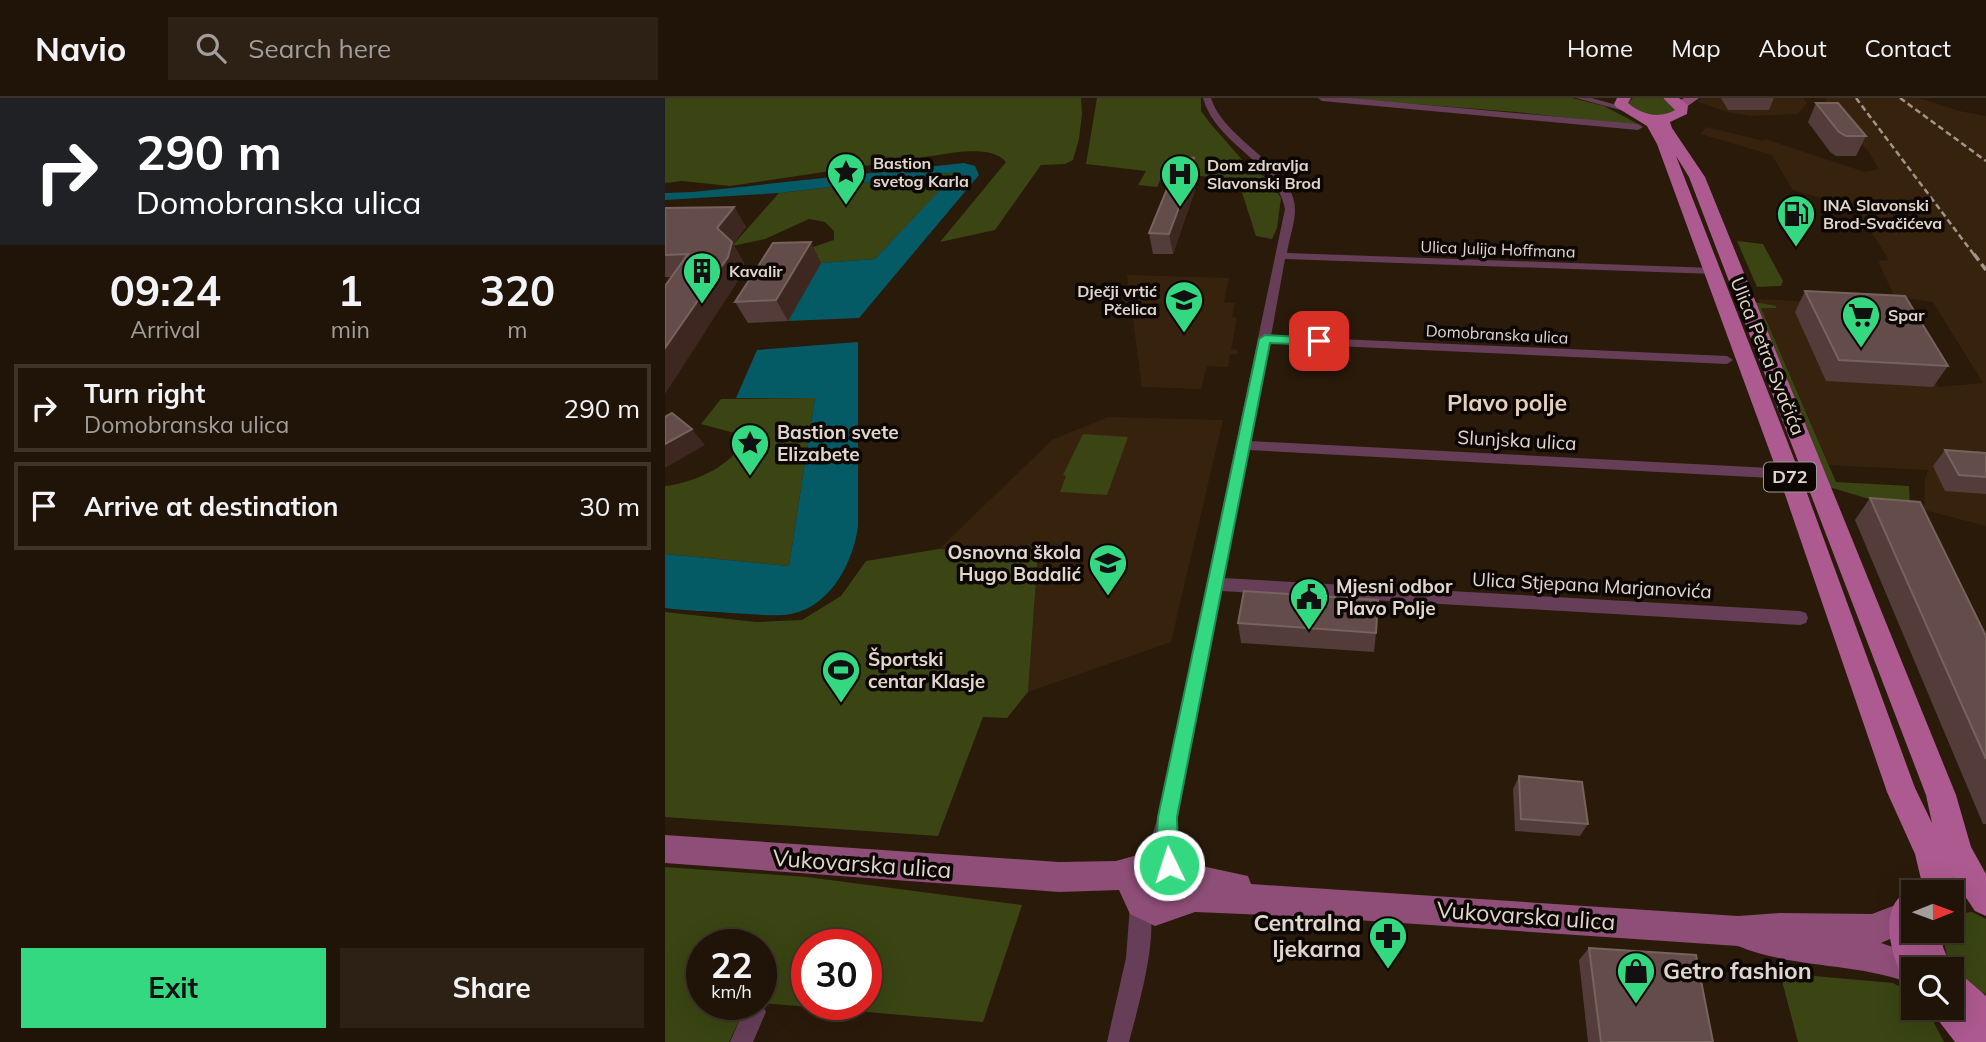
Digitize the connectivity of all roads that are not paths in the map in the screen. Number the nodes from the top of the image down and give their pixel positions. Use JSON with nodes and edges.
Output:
{"nodes":[{"id":1,"x":1207,"y":98,"type":"edge"},
{"id":2,"x":1322,"y":98,"type":"edge"},
{"id":3,"x":1583,"y":99,"type":"edge"},
{"id":4,"x":1681,"y":100,"type":"edge"},
{"id":5,"x":1624,"y":101,"type":"edge"},
{"id":6,"x":1426,"y":102,"type":"edge"},
{"id":7,"x":1666,"y":118,"type":"junction"},
{"id":8,"x":1641,"y":122,"type":"junction"},
{"id":9,"x":1282,"y":256,"type":"junction"},
{"id":10,"x":1714,"y":271,"type":"junction"},
{"id":11,"x":1265,"y":339,"type":"junction"},
{"id":12,"x":1727,"y":360,"type":"dead end"},
{"id":13,"x":1243,"y":445,"type":"junction"},
{"id":14,"x":1789,"y":474,"type":"junction"},
{"id":15,"x":1215,"y":584,"type":"junction"},
{"id":16,"x":1800,"y":618,"type":"dead end"},
{"id":17,"x":1902,"y":792,"type":"junction"},
{"id":18,"x":1941,"y":795,"type":"junction"},
{"id":19,"x":665,"y":849,"type":"edge"},
{"id":20,"x":1158,"y":868,"type":"junction"},
{"id":21,"x":1059,"y":877,"type":"junction"},
{"id":22,"x":1924,"y":880,"type":"edge"},
{"id":23,"x":1936,"y":880,"type":"edge"},
{"id":24,"x":1986,"y":880,"type":"edge"},
{"id":25,"x":1964,"y":895,"type":"edge"},
{"id":26,"x":1313,"y":902,"type":"junction"},
{"id":27,"x":1986,"y":902,"type":"edge"},
{"id":28,"x":1153,"y":905,"type":"junction"},
{"id":29,"x":1901,"y":921,"type":"edge"},
{"id":30,"x":1738,"y":931,"type":"junction"},
{"id":31,"x":1901,"y":964,"type":"edge"},
{"id":32,"x":1964,"y":1008,"type":"edge"},
{"id":33,"x":751,"y":1020,"type":"edge"},
{"id":34,"x":741,"y":1042,"type":"edge"},
{"id":35,"x":1118,"y":1042,"type":"edge"},
{"id":36,"x":1977,"y":1042,"type":"edge"}],
"edges":[{"from":1,"to":9,"type":"street"},
{"from":2,"to":6,"type":"street"},
{"from":3,"to":5,"type":"street"},
{"from":4,"to":7,"type":"main road"},
{"from":5,"to":8,"type":"main road"},
{"from":6,"to":8,"type":"street"},
{"from":7,"to":8,"type":"main road"},
{"from":7,"to":18,"type":"main road","name":"Ulica Petra Svačića","number":"D72"},
{"from":8,"to":10,"type":"main road","name":"Ulica Petra Svačića","number":"D72"},
{"from":9,"to":10,"type":"street","name":"Ulica Julija Hoffmana"},
{"from":9,"to":11,"type":"street"},
{"from":10,"to":14,"type":"main road","name":"Ulica Petra Svačića","number":"D72"},
{"from":11,"to":12,"type":"street","name":"Domobranska ulica"},
{"from":11,"to":13,"type":"street"},
{"from":13,"to":14,"type":"street","name":"Slunjska ulica"},
{"from":13,"to":15,"type":"street"},
{"from":14,"to":17,"type":"main road","name":"Ulica Petra Svačića","number":"D72"},
{"from":15,"to":16,"type":"street","name":"Ulica Stjepana Marjanovića"},
{"from":15,"to":20,"type":"street"},
{"from":17,"to":22,"type":"main road","number":"D72"},
{"from":17,"to":23,"type":"main road","number":"D72"},
{"from":18,"to":24,"type":"main road","number":"D72"},
{"from":18,"to":27,"type":"main road","number":"D72"},
{"from":19,"to":21,"type":"main road","name":"Vukovarska ulica"},
{"from":20,"to":21,"type":"main road","name":"Vukovarska ulica"},
{"from":20,"to":26,"type":"main road","name":"Vukovarska ulica"},
{"from":20,"to":28,"type":"main road"},
{"from":20,"to":28,"type":"main road"},
{"from":21,"to":28,"type":"main road","name":"Vukovarska ulica"},
{"from":25,"to":27,"type":"main road","number":"D72"},
{"from":26,"to":28,"type":"main road","name":"Vukovarska ulica"},
{"from":26,"to":30,"type":"main road","name":"Vukovarska ulica"},
{"from":28,"to":35,"type":"street"},
{"from":29,"to":30,"type":"main road","name":"Vukovarska ulica"},
{"from":30,"to":31,"type":"main road","name":"Vukovarska ulica"},
{"from":32,"to":36,"type":"main road","number":"D72"},
{"from":33,"to":34,"type":"street"}]}
